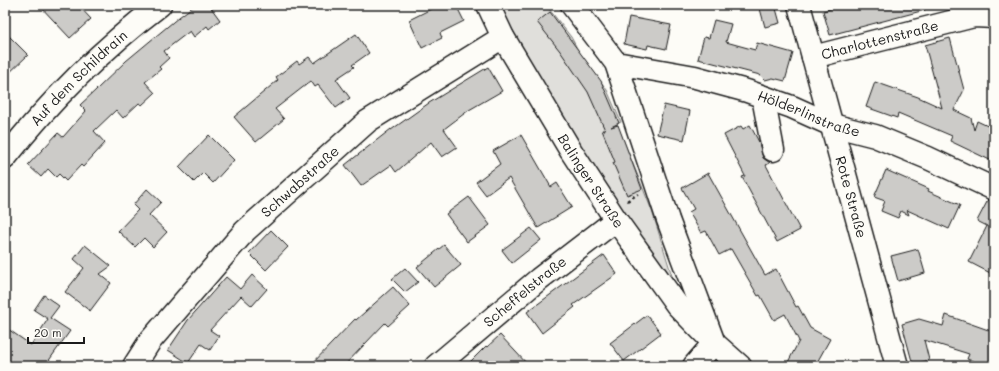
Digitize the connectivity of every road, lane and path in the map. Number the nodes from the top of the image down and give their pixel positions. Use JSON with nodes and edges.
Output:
{"nodes":[{"id":1,"x":160,"y":5,"type":"edge"},
{"id":2,"x":488,"y":5,"type":"edge"},
{"id":3,"x":572,"y":5,"type":"edge"},
{"id":4,"x":799,"y":5,"type":"edge"},
{"id":5,"x":982,"y":13,"type":"edge"},
{"id":6,"x":503,"y":38,"type":"junction"},
{"id":7,"x":813,"y":57,"type":"junction"},
{"id":8,"x":616,"y":63,"type":"junction"},
{"id":9,"x":763,"y":97,"type":"junction"},
{"id":10,"x":832,"y":125,"type":"junction"},
{"id":11,"x":773,"y":150,"type":"dead end"},
{"id":12,"x":5,"y":158,"type":"edge"},
{"id":13,"x":656,"y":184,"type":"junction"},
{"id":14,"x":994,"y":190,"type":"edge"},
{"id":15,"x":613,"y":215,"type":"junction"},
{"id":16,"x":714,"y":343,"type":"junction"},
{"id":17,"x":134,"y":366,"type":"edge"},
{"id":18,"x":436,"y":366,"type":"edge"},
{"id":19,"x":694,"y":366,"type":"edge"},
{"id":20,"x":740,"y":366,"type":"edge"},
{"id":21,"x":897,"y":366,"type":"edge"}],
"edges":[{"from":1,"to":12,"type":"street","name":"Auf dem Schildrain"},
{"from":2,"to":6,"type":"street","name":"Balinger Straße"},
{"from":3,"to":8,"type":"street","name":"Balinger Straße"},
{"from":4,"to":7,"type":"street","name":"Rote Straße"},
{"from":5,"to":7,"type":"street","name":"Charlottenstraße"},
{"from":6,"to":15,"type":"street","name":"Balinger Straße"},
{"from":6,"to":17,"type":"street","name":"Schwabstraße"},
{"from":7,"to":10,"type":"street","name":"Rote Straße"},
{"from":8,"to":9,"type":"street","name":"Hölderlinstraße"},
{"from":8,"to":13,"type":"street","name":"Balinger Straße"},
{"from":9,"to":10,"type":"street","name":"Hölderlinstraße"},
{"from":9,"to":11,"type":"street"},
{"from":10,"to":14,"type":"street","name":"Hölderlinstraße"},
{"from":10,"to":21,"type":"street","name":"Rote Straße"},
{"from":13,"to":15,"type":"path"},
{"from":13,"to":16,"type":"street","name":"Balinger Straße"},
{"from":15,"to":16,"type":"street","name":"Balinger Straße"},
{"from":15,"to":18,"type":"street","name":"Scheffelstraße"},
{"from":16,"to":19,"type":"street"},
{"from":16,"to":20,"type":"street","name":"Balinger Straße"}]}
